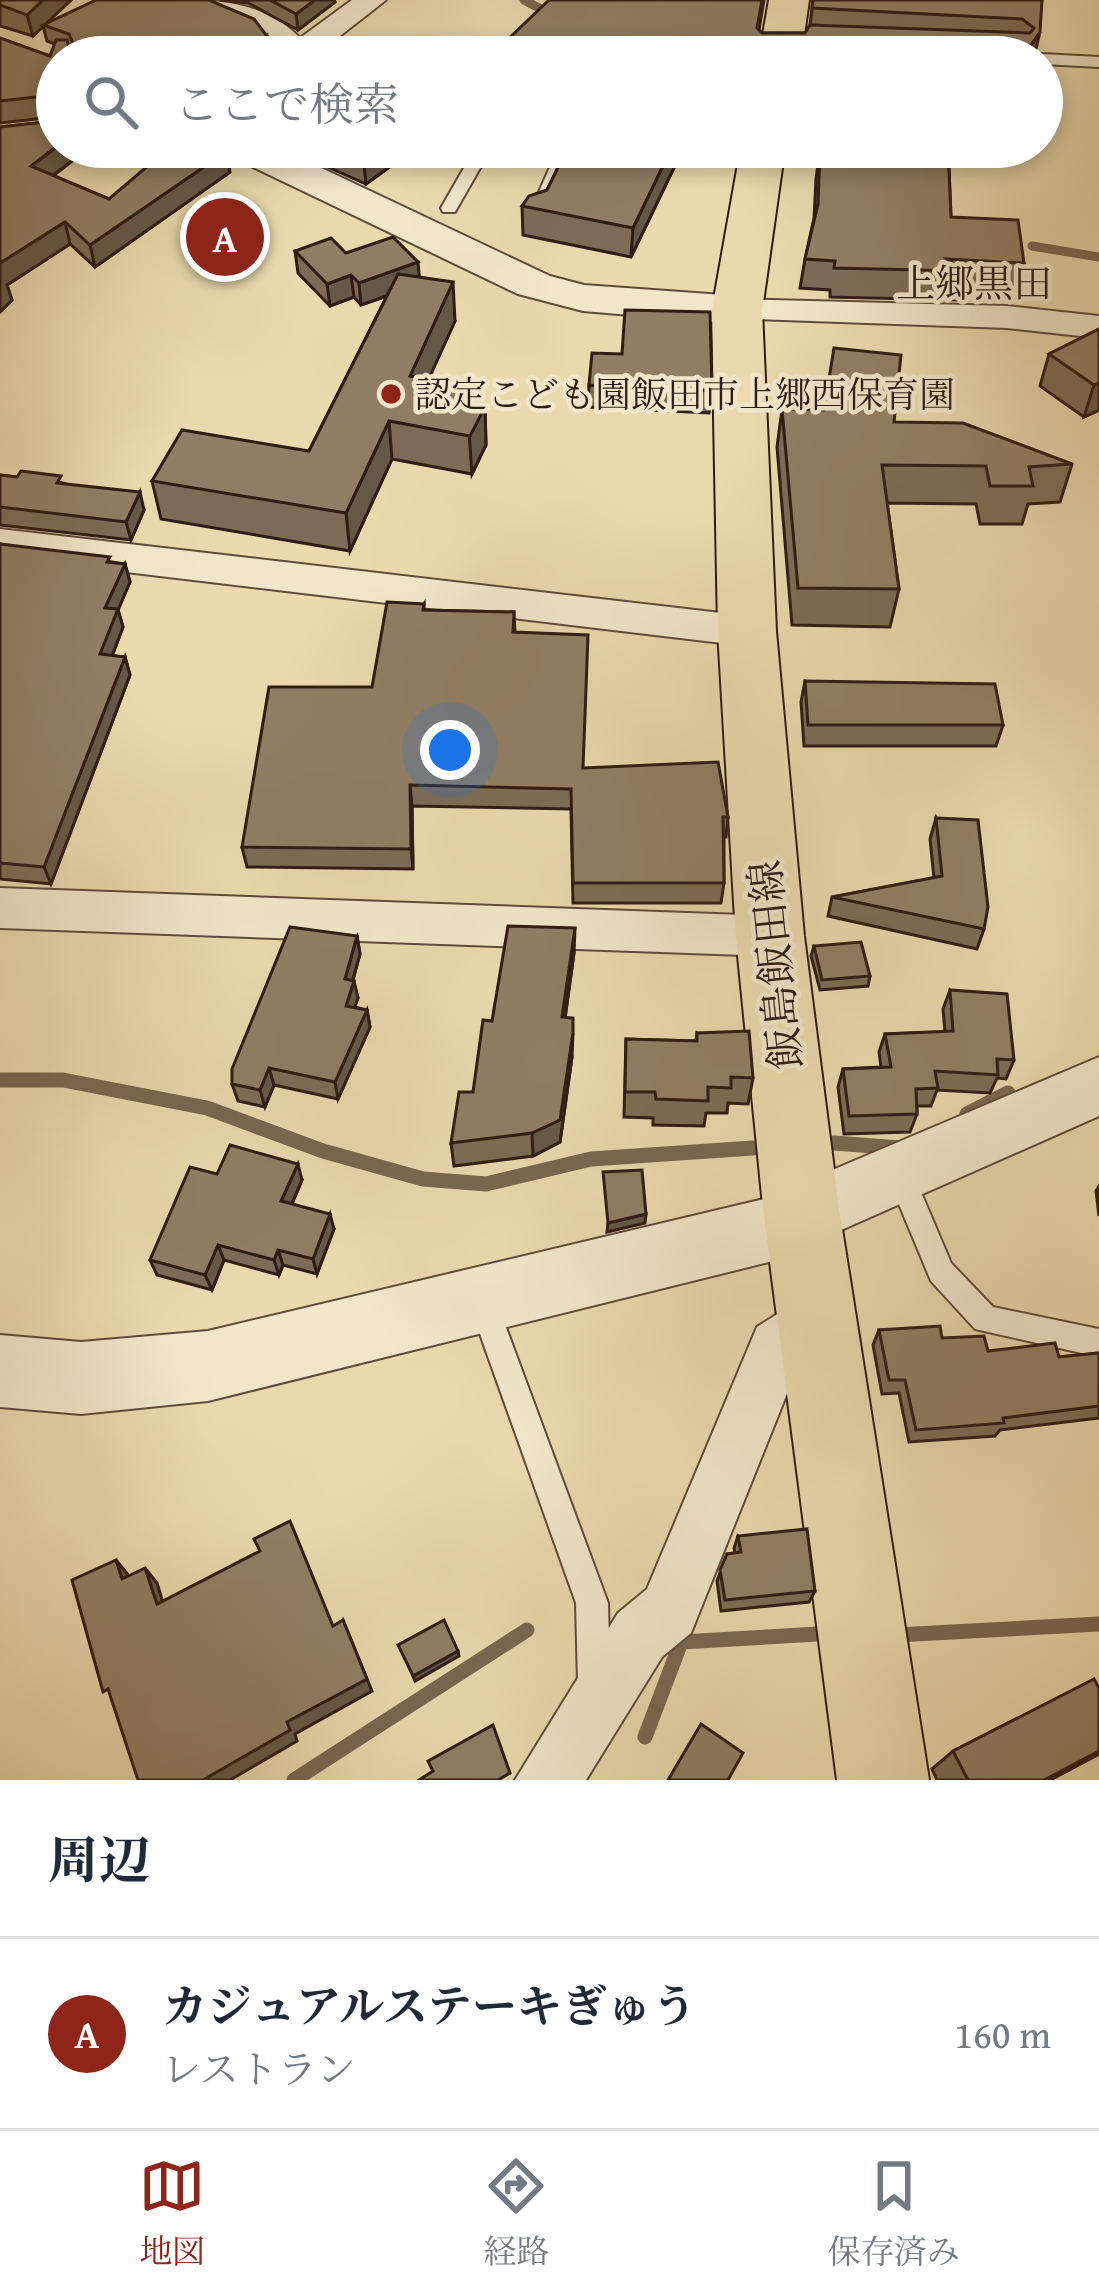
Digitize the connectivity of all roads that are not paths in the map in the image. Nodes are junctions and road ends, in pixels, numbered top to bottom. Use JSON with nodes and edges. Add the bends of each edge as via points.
{"nodes":[{"id":1,"x":200,"y":0,"type":"edge"},
{"id":2,"x":371,"y":0,"type":"edge"},
{"id":3,"x":789,"y":0,"type":"edge"},
{"id":4,"x":280,"y":36,"type":"edge"},
{"id":5,"x":322,"y":36,"type":"edge"},
{"id":6,"x":790,"y":36,"type":"edge"},
{"id":7,"x":1063,"y":59,"type":"edge"},
{"id":8,"x":1099,"y":62,"type":"edge"},
{"id":9,"x":288,"y":168,"type":"edge"},
{"id":10,"x":472,"y":168,"type":"edge"},
{"id":11,"x":557,"y":168,"type":"edge"},
{"id":12,"x":761,"y":168,"type":"edge"},
{"id":13,"x":449,"y":208,"type":"dead end"},
{"id":14,"x":535,"y":217,"type":"edge"},
{"id":15,"x":737,"y":310,"type":"junction"},
{"id":16,"x":1099,"y":327,"type":"edge"},
{"id":17,"x":2,"y":547,"type":"edge"},
{"id":18,"x":747,"y":632,"type":"junction"},
{"id":19,"x":0,"y":908,"type":"edge"},
{"id":20,"x":770,"y":936,"type":"junction"},
{"id":21,"x":1099,"y":1086,"type":"edge"},
{"id":22,"x":899,"y":1173,"type":"junction"},
{"id":23,"x":802,"y":1216,"type":"junction"},
{"id":24,"x":483,"y":1304,"type":"junction"},
{"id":25,"x":815,"y":1317,"type":"junction"},
{"id":26,"x":1099,"y":1343,"type":"edge"},
{"id":27,"x":0,"y":1371,"type":"edge"},
{"id":28,"x":595,"y":1704,"type":"junction"},
{"id":29,"x":548,"y":1780,"type":"edge"},
{"id":30,"x":883,"y":1780,"type":"edge"}],
"edges":[{"from":1,"to":4,"type":"street","via":[[270,25]]},
{"from":2,"to":5,"type":"street"},
{"from":3,"to":6,"type":"main road"},
{"from":7,"to":8,"type":"lane"},
{"from":9,"to":15,"type":"street","via":[[533,285],[583,298]]},
{"from":10,"to":13,"type":"lane"},
{"from":11,"to":14,"type":"lane"},
{"from":12,"to":15,"type":"main road","name":"飯島飯田線"},
{"from":15,"to":16,"type":"street","via":[[1027,317]]},
{"from":15,"to":18,"type":"main road","name":"飯島飯田線"},
{"from":17,"to":18,"type":"street"},
{"from":18,"to":20,"type":"main road","name":"飯島飯田線"},
{"from":19,"to":20,"type":"street"},
{"from":20,"to":23,"type":"main road","name":"飯島飯田線"},
{"from":21,"to":22,"type":"street"},
{"from":22,"to":23,"type":"street"},
{"from":22,"to":26,"type":"lane","via":[[941,1272],[985,1319]]},
{"from":23,"to":24,"type":"street"},
{"from":23,"to":25,"type":"main road","name":"飯島飯田線"},
{"from":24,"to":27,"type":"street","via":[[208,1366],[81,1378]]},
{"from":24,"to":28,"type":"lane","via":[[592,1603]]},
{"from":25,"to":28,"type":"street","via":[[777,1347],[669,1611],[640,1635]]},
{"from":25,"to":30,"type":"main road","name":"飯島飯田線"},
{"from":28,"to":29,"type":"street"}]}
